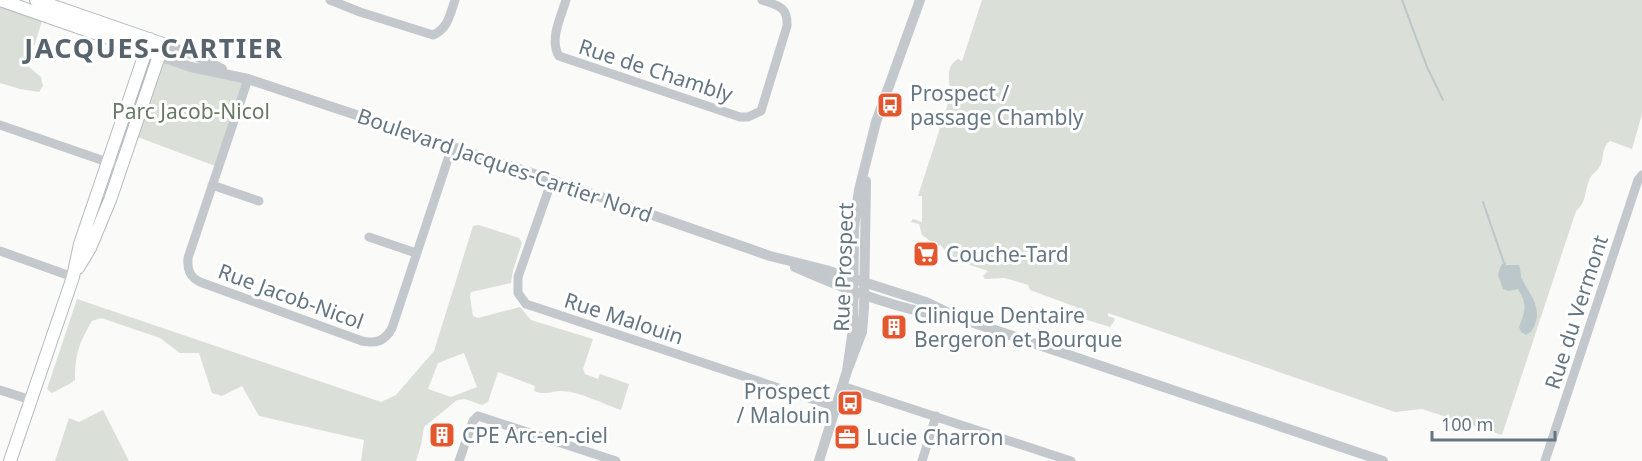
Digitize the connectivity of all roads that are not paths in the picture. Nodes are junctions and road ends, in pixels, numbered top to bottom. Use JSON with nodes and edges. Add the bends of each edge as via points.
{"nodes":[{"id":1,"x":0,"y":0,"type":"edge"},
{"id":2,"x":36,"y":0,"type":"edge"},
{"id":3,"x":330,"y":0,"type":"edge"},
{"id":4,"x":455,"y":0,"type":"edge"},
{"id":5,"x":567,"y":0,"type":"edge"},
{"id":6,"x":762,"y":0,"type":"edge"},
{"id":7,"x":920,"y":0,"type":"edge"},
{"id":8,"x":148,"y":45,"type":"junction"},
{"id":9,"x":161,"y":50,"type":"junction"},
{"id":10,"x":243,"y":78,"type":"junction"},
{"id":11,"x":0,"y":125,"type":"edge"},
{"id":12,"x":452,"y":147,"type":"junction"},
{"id":13,"x":108,"y":162,"type":"junction"},
{"id":14,"x":866,"y":163,"type":"junction"},
{"id":15,"x":121,"y":167,"type":"junction"},
{"id":16,"x":1642,"y":174,"type":"edge"},
{"id":17,"x":552,"y":180,"type":"junction"},
{"id":18,"x":212,"y":185,"type":"junction"},
{"id":19,"x":259,"y":201,"type":"dead end"},
{"id":20,"x":369,"y":237,"type":"dead end"},
{"id":21,"x":0,"y":251,"type":"edge"},
{"id":22,"x":416,"y":253,"type":"junction"},
{"id":23,"x":770,"y":256,"type":"junction"},
{"id":24,"x":73,"y":276,"type":"junction"},
{"id":25,"x":853,"y":278,"type":"junction"},
{"id":26,"x":865,"y":282,"type":"junction"},
{"id":27,"x":853,"y":290,"type":"junction"},
{"id":28,"x":864,"y":294,"type":"junction"},
{"id":29,"x":959,"y":318,"type":"junction"},
{"id":30,"x":847,"y":371,"type":"junction"},
{"id":31,"x":842,"y":386,"type":"junction"},
{"id":32,"x":0,"y":390,"type":"edge"},
{"id":33,"x":31,"y":400,"type":"junction"},
{"id":34,"x":836,"y":407,"type":"junction"},
{"id":35,"x":936,"y":416,"type":"junction"},
{"id":36,"x":10,"y":461,"type":"edge"},
{"id":37,"x":459,"y":461,"type":"edge"},
{"id":38,"x":615,"y":461,"type":"edge"},
{"id":39,"x":819,"y":461,"type":"edge"},
{"id":40,"x":922,"y":461,"type":"edge"},
{"id":41,"x":1071,"y":461,"type":"edge"},
{"id":42,"x":1383,"y":461,"type":"edge"},
{"id":43,"x":1545,"y":461,"type":"edge"}],
"edges":[{"from":1,"to":8,"type":"main road","name":"Boulevard Jacques-Cartier Nord"},
{"from":2,"to":8,"type":"main road","name":"Boulevard Jacques-Cartier Nord"},
{"from":3,"to":4,"type":"street","via":[[427,34],[438,33],[446,25]]},
{"from":5,"to":6,"type":"street","name":"Rue de Chambly","via":[[555,37],[559,56],[740,117],[760,111],[787,26],[784,10]]},
{"from":7,"to":14,"type":"street","name":"Rue Prospect","via":[[876,122]]},
{"from":8,"to":9,"type":"main road","name":"Boulevard Jacques-Cartier Nord"},
{"from":8,"to":13,"type":"main road"},
{"from":9,"to":10,"type":"street","name":"Boulevard Jacques-Cartier Nord","via":[[191,66]]},
{"from":9,"to":15,"type":"main road"},
{"from":10,"to":12,"type":"street","name":"Boulevard Jacques-Cartier Nord"},
{"from":10,"to":18,"type":"street","name":"Rue Jacob-Nicol"},
{"from":11,"to":13,"type":"street"},
{"from":12,"to":17,"type":"street","name":"Boulevard Jacques-Cartier Nord"},
{"from":12,"to":22,"type":"street","name":"Rue Jacob-Nicol"},
{"from":13,"to":15,"type":"street"},
{"from":13,"to":24,"type":"main road"},
{"from":14,"to":25,"type":"street","name":"Rue Prospect","via":[[856,208]]},
{"from":14,"to":26,"type":"street","name":"Rue Prospect"},
{"from":15,"to":24,"type":"main road","via":[[90,248]]},
{"from":16,"to":43,"type":"street","name":"Rue du Vermont"},
{"from":17,"to":23,"type":"street","name":"Boulevard Jacques-Cartier Nord"},
{"from":17,"to":34,"type":"street","name":"Rue Malouin","via":[[519,278],[518,293],[526,304]]},
{"from":18,"to":19,"type":"street"},
{"from":18,"to":22,"type":"street","name":"Rue Jacob-Nicol","via":[[188,258],[188,270],[193,277],[362,341],[379,342],[388,335]]},
{"from":20,"to":22,"type":"street"},
{"from":21,"to":24,"type":"street"},
{"from":23,"to":25,"type":"street","name":"Boulevard Jacques-Cartier Nord"},
{"from":23,"to":27,"type":"street","name":"Boulevard Jacques-Cartier Nord"},
{"from":24,"to":33,"type":"main road"},
{"from":25,"to":26,"type":"street","name":"Boulevard Jacques-Cartier Nord"},
{"from":25,"to":27,"type":"street","name":"Rue Prospect"},
{"from":26,"to":28,"type":"street","name":"Rue Prospect"},
{"from":26,"to":29,"type":"street","name":"Boulevard Jacques-Cartier Nord","via":[[926,302]]},
{"from":27,"to":28,"type":"street","name":"Boulevard Jacques-Cartier Nord"},
{"from":27,"to":30,"type":"street","name":"Rue Prospect"},
{"from":28,"to":29,"type":"street","name":"Boulevard Jacques-Cartier Nord","via":[[924,313]]},
{"from":28,"to":30,"type":"street","name":"Rue Prospect","via":[[862,332]]},
{"from":29,"to":42,"type":"street","name":"Boulevard Jacques-Cartier Nord"},
{"from":30,"to":31,"type":"street","name":"Rue Prospect"},
{"from":31,"to":34,"type":"street","name":"Rue Prospect"},
{"from":31,"to":35,"type":"street"},
{"from":32,"to":33,"type":"street"},
{"from":33,"to":36,"type":"main road"},
{"from":34,"to":39,"type":"street","name":"Rue Prospect"},
{"from":35,"to":40,"type":"street"},
{"from":35,"to":41,"type":"street"},
{"from":37,"to":38,"type":"street","via":[[475,418],[483,417]]}]}
